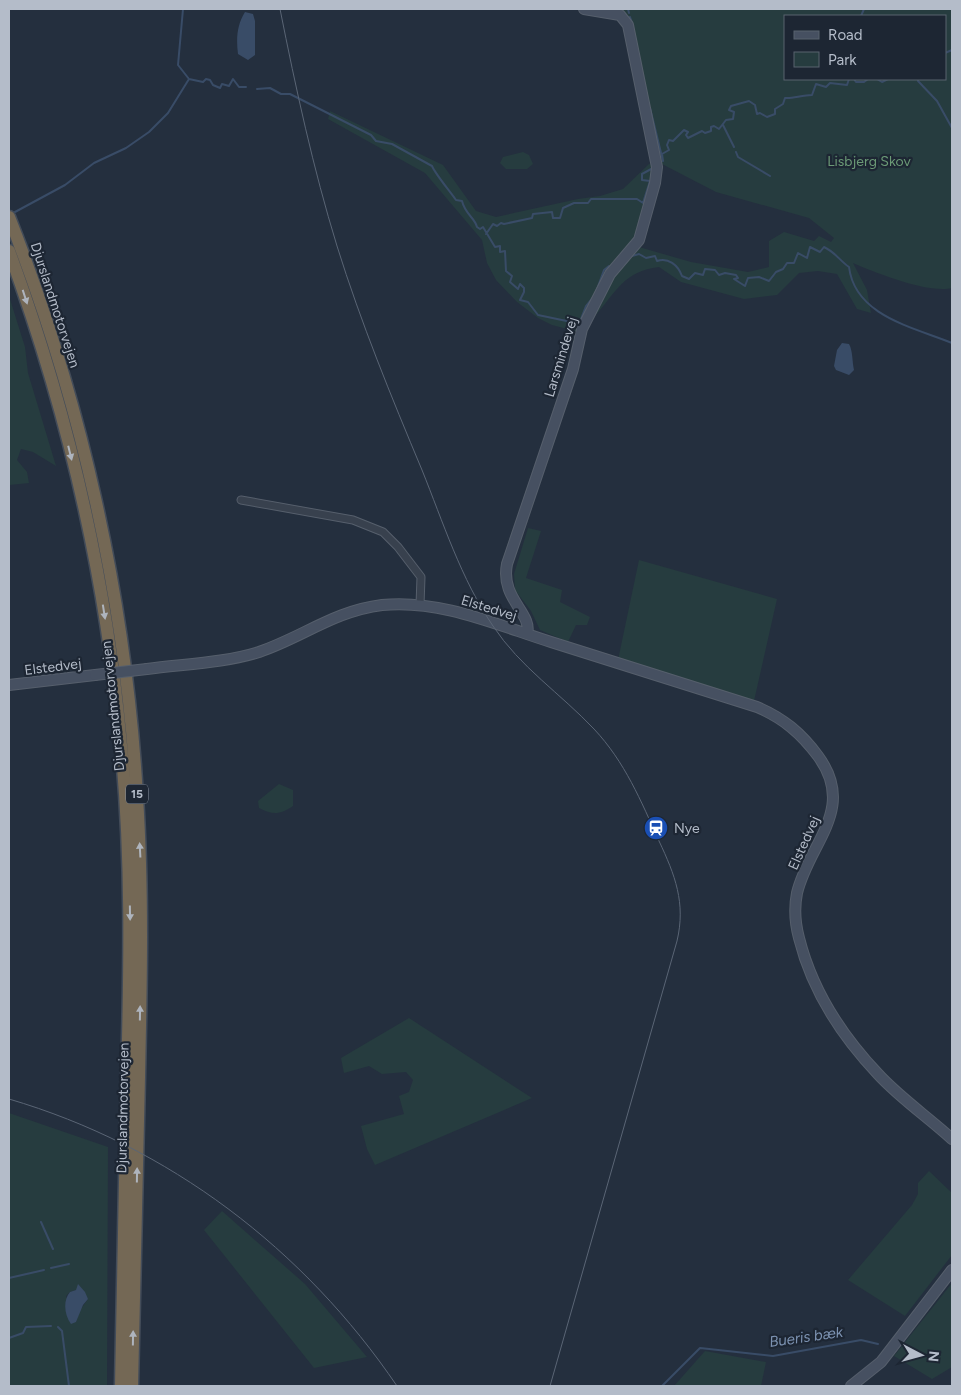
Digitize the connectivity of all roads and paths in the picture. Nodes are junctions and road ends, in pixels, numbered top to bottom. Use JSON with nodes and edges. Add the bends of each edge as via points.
{"nodes":[{"id":1,"x":584,"y":9,"type":"edge"},
{"id":2,"x":9,"y":217,"type":"edge"},
{"id":3,"x":9,"y":251,"type":"edge"},
{"id":4,"x":241,"y":500,"type":"dead end"},
{"id":5,"x":420,"y":605,"type":"junction"},
{"id":6,"x":527,"y":634,"type":"junction"},
{"id":7,"x":9,"y":685,"type":"edge"},
{"id":8,"x":952,"y":1139,"type":"edge"},
{"id":9,"x":952,"y":1270,"type":"edge"},
{"id":10,"x":121,"y":1386,"type":"edge"},
{"id":11,"x":132,"y":1386,"type":"edge"},
{"id":12,"x":851,"y":1386,"type":"edge"}],
"edges":[{"from":1,"to":6,"type":"street","name":"Larsmindevej","via":[[620,15],[628,25],[657,167],[639,240],[610,274],[582,329],[573,369],[506,564],[505,584],[524,616]]},
{"from":11,"to":2,"type":"highway","name":"Djurslandmotorvejen","number":"15","one_way":true,"via":[[142,946],[141,858],[132,734],[112,582],[89,478],[53,342]]},
{"from":3,"to":10,"type":"highway","name":"Djurslandmotorvejen","number":"15","one_way":true,"via":[[44,356],[88,525],[108,639],[121,745],[129,858],[130,964]]},
{"from":4,"to":5,"type":"street","via":[[353,520],[383,532],[421,577]]},
{"from":5,"to":6,"type":"street","name":"Elstedvej"},
{"from":5,"to":7,"type":"street","name":"Elstedvej","bridge":true,"via":[[357,609],[286,641],[234,658]]},
{"from":6,"to":8,"type":"street","name":"Elstedvej","via":[[757,707],[794,728],[807,740],[826,769],[834,803],[829,822],[797,892],[795,920],[803,952],[839,1028],[878,1074]]},
{"from":9,"to":12,"type":"street","via":[[881,1362]]}]}
